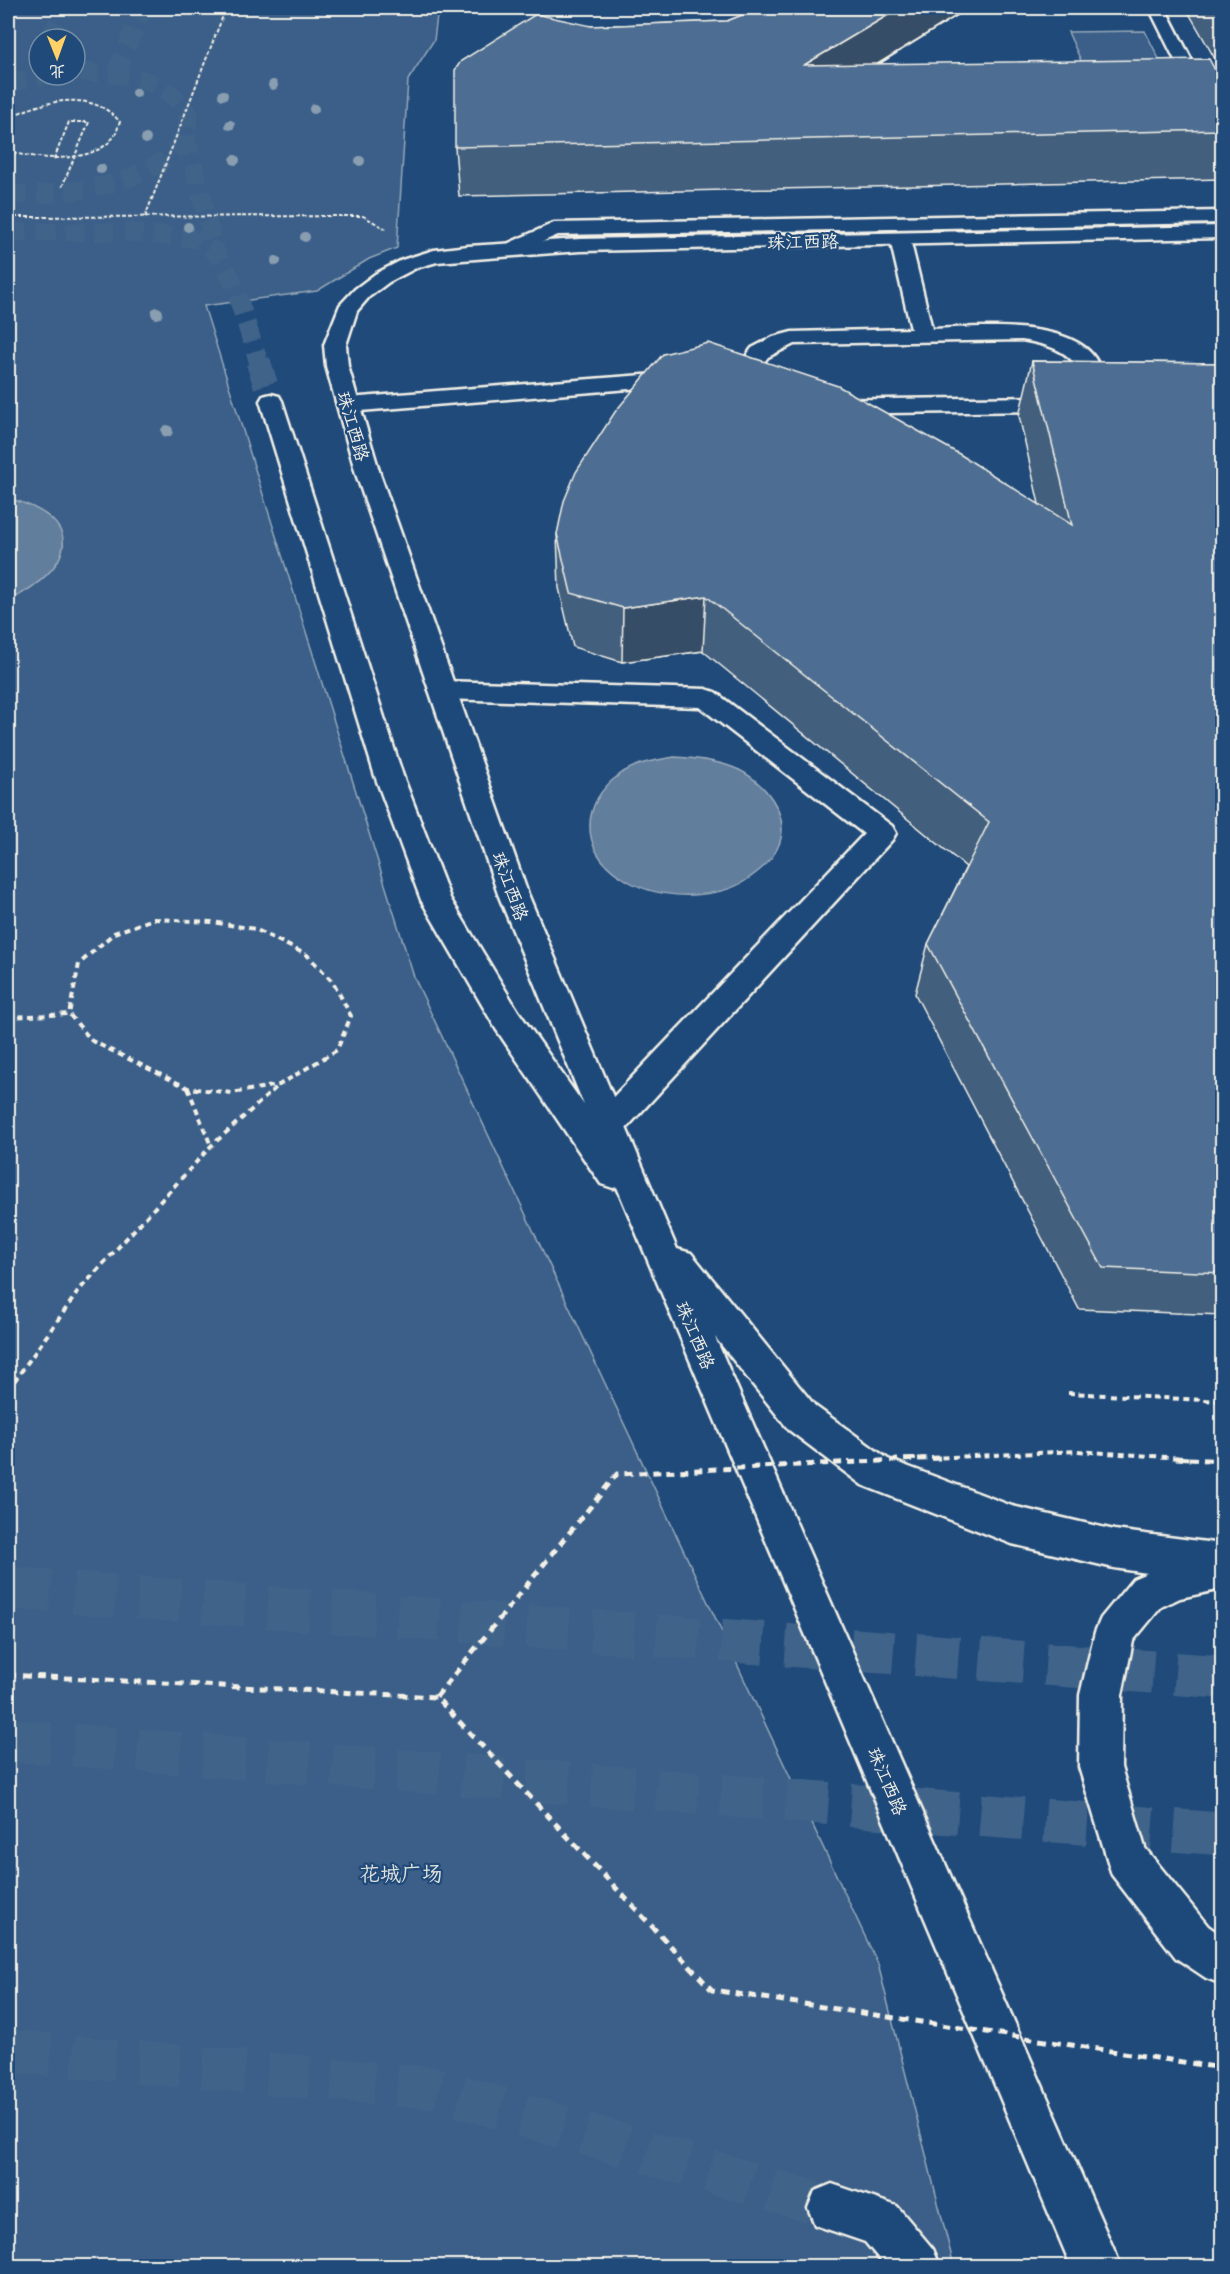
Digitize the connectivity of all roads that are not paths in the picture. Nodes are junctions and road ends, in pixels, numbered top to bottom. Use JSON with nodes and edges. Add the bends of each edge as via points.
{"nodes":[{"id":1,"x":1157,"y":8,"type":"edge"},
{"id":2,"x":1222,"y":136,"type":"edge"},
{"id":3,"x":1222,"y":217,"type":"edge"},
{"id":4,"x":1222,"y":232,"type":"edge"},
{"id":5,"x":900,"y":239,"type":"junction"},
{"id":6,"x":516,"y":247,"type":"junction"},
{"id":7,"x":923,"y":336,"type":"junction"},
{"id":8,"x":750,"y":374,"type":"junction"},
{"id":9,"x":726,"y":375,"type":"edge"},
{"id":10,"x":702,"y":377,"type":"edge"},
{"id":11,"x":271,"y":401,"type":"tunnel mouth"},
{"id":12,"x":348,"y":405,"type":"junction"},
{"id":13,"x":442,"y":690,"type":"junction"},
{"id":14,"x":608,"y":1125,"type":"junction"},
{"id":15,"x":652,"y":1231,"type":"junction"},
{"id":16,"x":1222,"y":1563,"type":"edge"},
{"id":17,"x":1222,"y":1569,"type":"edge"},
{"id":18,"x":1222,"y":1962,"type":"edge"},
{"id":19,"x":832,"y":2208,"type":"tunnel mouth"},
{"id":20,"x":916,"y":2266,"type":"edge"},
{"id":21,"x":1096,"y":2266,"type":"edge"}],
"edges":[{"from":1,"to":2,"type":"main road"},
{"from":3,"to":6,"type":"main road","via":[[554,229]]},
{"from":4,"to":5,"type":"main road","name":"珠江西路"},
{"from":5,"to":6,"type":"main road","name":"珠江西路"},
{"from":5,"to":7,"type":"main road"},
{"from":6,"to":12,"type":"main road","name":"珠江西路","via":[[434,256],[409,264],[362,293],[347,309],[335,345]]},
{"from":7,"to":8,"type":"main road","via":[[792,338],[759,351],[751,362]]},
{"from":7,"to":8,"type":"main road","via":[[1022,334],[1060,342],[1086,361],[1091,372],[1089,383],[1074,396],[1049,404],[809,407],[769,396],[756,386]]},
{"from":8,"to":9,"type":"main road"},
{"from":10,"to":12,"type":"main road"},
{"from":11,"to":15,"type":"main road","via":[[389,776],[436,900],[507,1020]]},
{"from":12,"to":13,"type":"main road","name":"珠江西路"},
{"from":13,"to":14,"type":"main road","name":"珠江西路","via":[[513,894]]},
{"from":13,"to":14,"type":"main road","via":[[706,698],[882,833]]},
{"from":14,"to":15,"type":"main road","name":"珠江西路"},
{"from":15,"to":16,"type":"main road","via":[[802,1418],[875,1472],[1012,1525],[1114,1549]]},
{"from":15,"to":21,"type":"main road","name":"珠江西路"},
{"from":17,"to":18,"type":"main road","via":[[1147,1593],[1115,1632],[1101,1695],[1100,1767],[1127,1860],[1192,1942]]},
{"from":19,"to":20,"type":"main road","via":[[880,2223]]}]}
